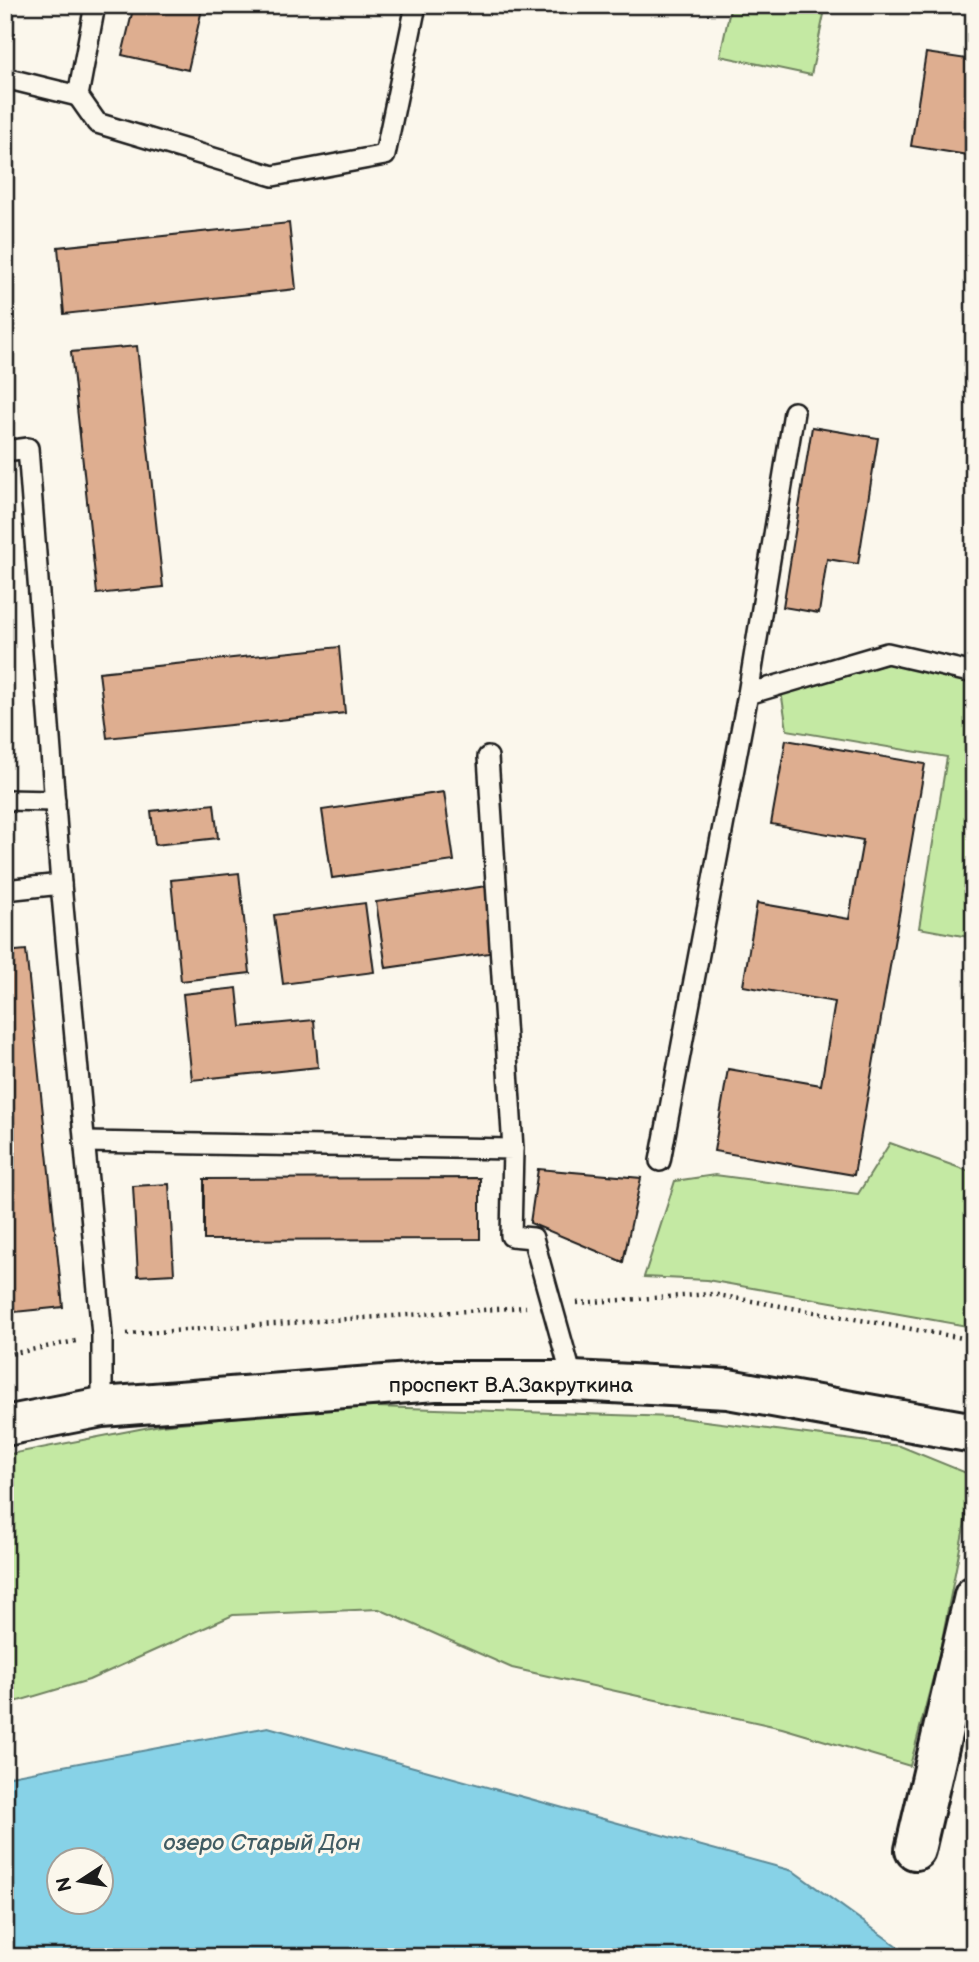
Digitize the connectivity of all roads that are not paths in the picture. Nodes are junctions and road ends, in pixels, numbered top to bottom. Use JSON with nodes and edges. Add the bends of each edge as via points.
{"nodes":[{"id":1,"x":95,"y":5,"type":"edge"},
{"id":2,"x":416,"y":5,"type":"edge"},
{"id":3,"x":5,"y":78,"type":"edge"},
{"id":4,"x":78,"y":96,"type":"junction"},
{"id":5,"x":794,"y":412,"type":"dead end"},
{"id":6,"x":5,"y":451,"type":"edge"},
{"id":7,"x":974,"y":673,"type":"edge"},
{"id":8,"x":748,"y":694,"type":"junction"},
{"id":9,"x":488,"y":757,"type":"dead end"},
{"id":10,"x":5,"y":800,"type":"edge"},
{"id":11,"x":55,"y":800,"type":"junction"},
{"id":12,"x":61,"y":884,"type":"junction"},
{"id":13,"x":5,"y":890,"type":"edge"},
{"id":14,"x":84,"y":1142,"type":"junction"},
{"id":15,"x":513,"y":1149,"type":"junction"},
{"id":16,"x":660,"y":1161,"type":"dead end"},
{"id":17,"x":573,"y":1381,"type":"junction"},
{"id":18,"x":102,"y":1407,"type":"junction"},
{"id":19,"x":5,"y":1426,"type":"edge"},
{"id":20,"x":974,"y":1433,"type":"edge"},
{"id":21,"x":974,"y":1596,"type":"edge"},
{"id":22,"x":915,"y":1850,"type":"dead end"}],
"edges":[{"from":1,"to":4,"type":"lane"},
{"from":2,"to":4,"type":"lane","via":[[385,155],[273,176],[97,122]]},
{"from":3,"to":4,"type":"lane"},
{"from":5,"to":8,"type":"lane"},
{"from":6,"to":11,"type":"lane","via":[[29,448]]},
{"from":7,"to":8,"type":"lane","via":[[887,653]]},
{"from":8,"to":16,"type":"lane"},
{"from":9,"to":15,"type":"lane"},
{"from":10,"to":11,"type":"lane"},
{"from":11,"to":12,"type":"lane"},
{"from":12,"to":13,"type":"lane"},
{"from":12,"to":14,"type":"lane"},
{"from":14,"to":15,"type":"lane"},
{"from":14,"to":18,"type":"lane","via":[[102,1335]]},
{"from":15,"to":17,"type":"lane","via":[[511,1236],[533,1238]]},
{"from":17,"to":18,"type":"street","name":"проспект В.А.Закруткина","via":[[435,1381]]},
{"from":17,"to":20,"type":"street","name":"проспект В.А.Закруткина","via":[[728,1389]]},
{"from":18,"to":19,"type":"street","name":"проспект В.А.Закруткина"},
{"from":21,"to":22,"type":"street"}]}
